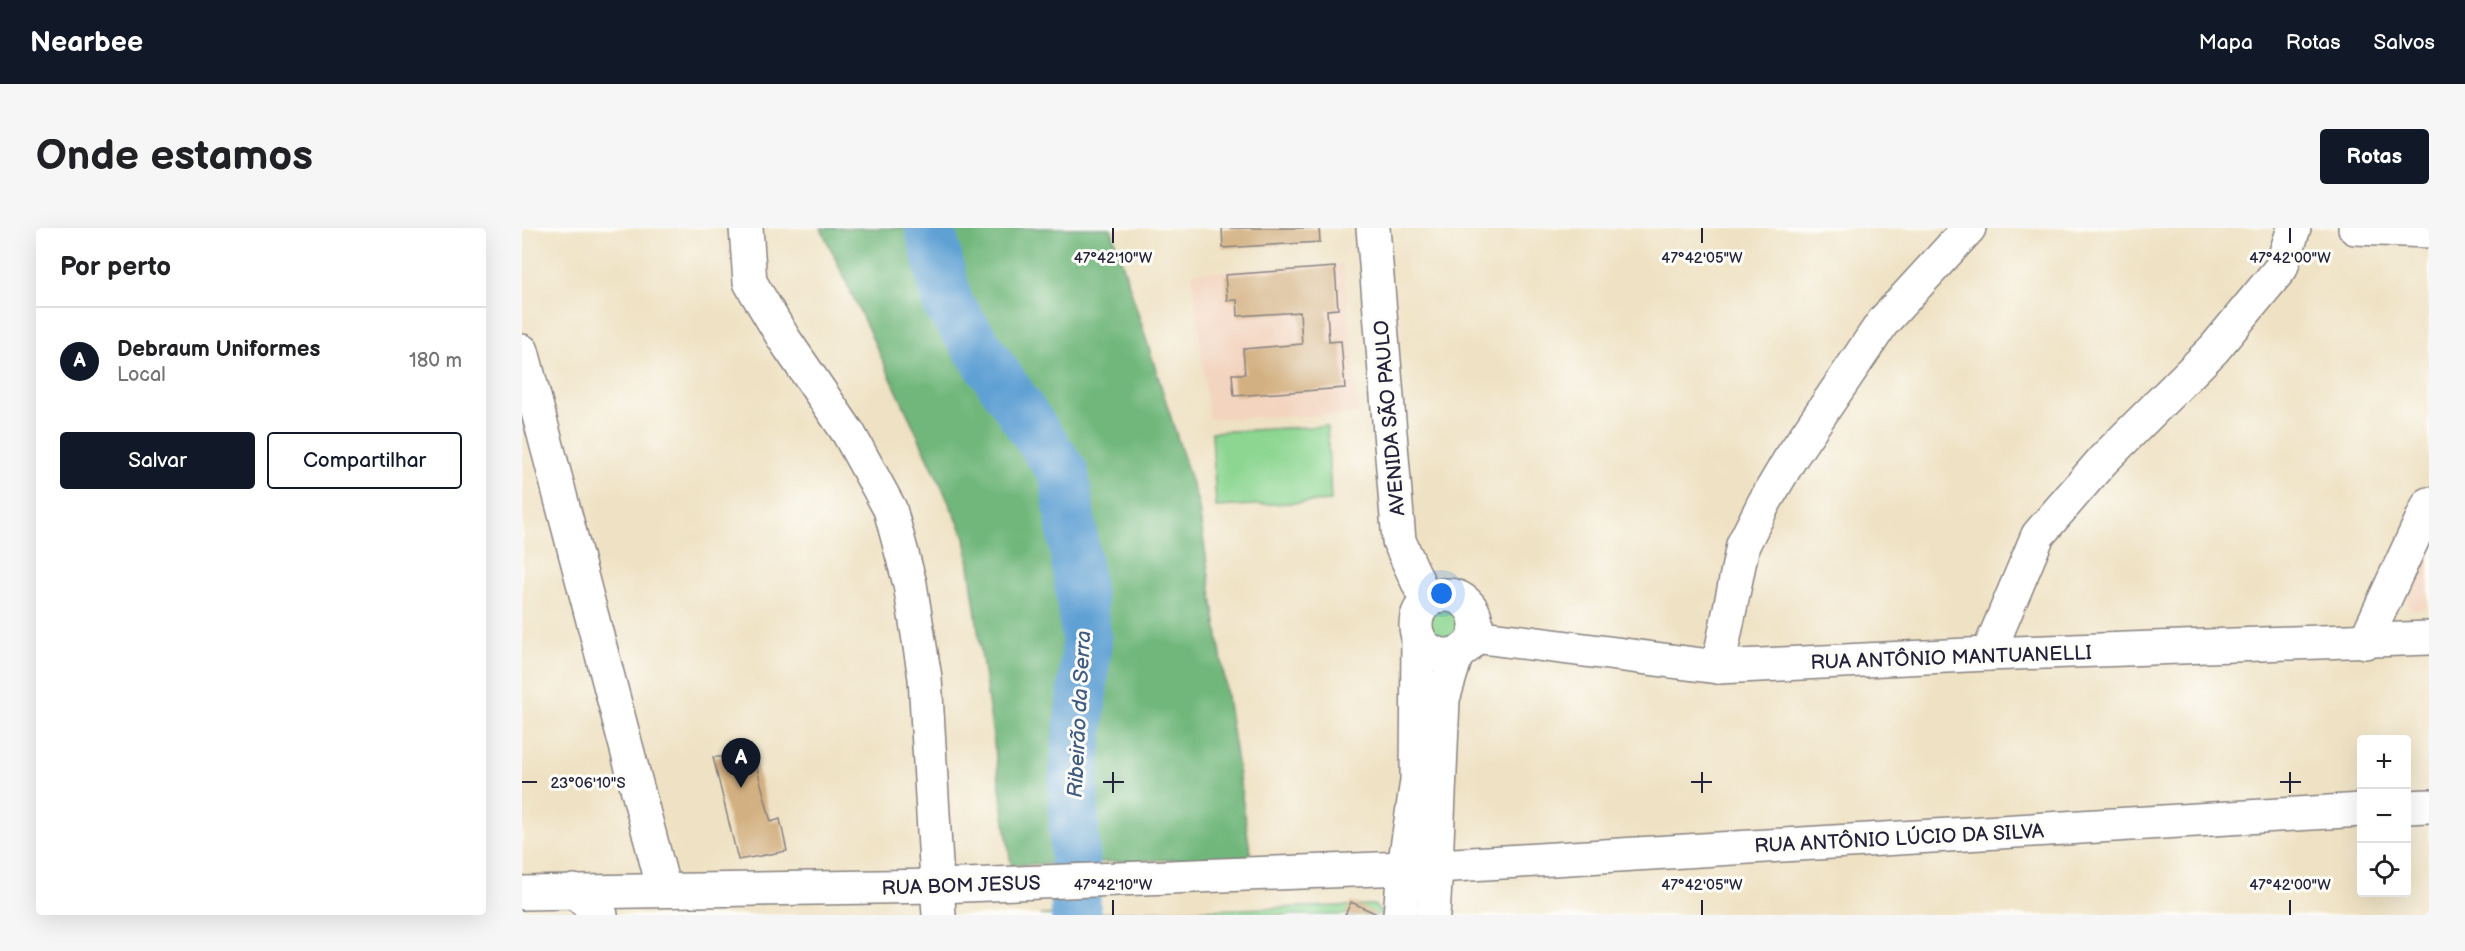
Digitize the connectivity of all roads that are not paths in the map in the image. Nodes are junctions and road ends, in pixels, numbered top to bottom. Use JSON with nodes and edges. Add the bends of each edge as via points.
{"nodes":[{"id":1,"x":746,"y":228,"type":"edge"},
{"id":2,"x":1372,"y":228,"type":"edge"},
{"id":3,"x":1969,"y":228,"type":"edge"},
{"id":4,"x":2294,"y":228,"type":"edge"},
{"id":5,"x":2355,"y":228,"type":"edge"},
{"id":6,"x":2429,"y":231,"type":"edge"},
{"id":7,"x":522,"y":351,"type":"edge"},
{"id":8,"x":2429,"y":504,"type":"edge"},
{"id":9,"x":1427,"y":602,"type":"junction"},
{"id":10,"x":1418,"y":636,"type":"junction"},
{"id":11,"x":2429,"y":638,"type":"edge"},
{"id":12,"x":2365,"y":642,"type":"junction"},
{"id":13,"x":1466,"y":645,"type":"junction"},
{"id":14,"x":1988,"y":654,"type":"junction"},
{"id":15,"x":1718,"y":667,"type":"junction"},
{"id":16,"x":2429,"y":806,"type":"edge"},
{"id":17,"x":2411,"y":807,"type":"edge"},
{"id":18,"x":2357,"y":810,"type":"edge"},
{"id":19,"x":1420,"y":867,"type":"junction"},
{"id":20,"x":664,"y":890,"type":"junction"},
{"id":21,"x":574,"y":891,"type":"junction"},
{"id":22,"x":522,"y":892,"type":"edge"},
{"id":23,"x":938,"y":901,"type":"edge"},
{"id":24,"x":602,"y":915,"type":"edge"},
{"id":25,"x":1400,"y":915,"type":"edge"},
{"id":26,"x":1433,"y":915,"type":"edge"}],
"edges":[{"from":1,"to":23,"type":"street","via":[[750,282],[849,434],[890,509],[910,584],[925,678]]},
{"from":2,"to":9,"type":"street","name":"AVENIDA SÃO PAULO","via":[[1399,540]]},
{"from":3,"to":15,"type":"street","via":[[1883,322],[1764,503],[1743,545]]},
{"from":4,"to":14,"type":"street","via":[[2281,268],[2214,349],[2103,460],[2038,536]]},
{"from":5,"to":6,"type":"street"},
{"from":7,"to":20,"type":"street"},
{"from":8,"to":12,"type":"street"},
{"from":9,"to":10,"type":"street","via":[[1417,618]]},
{"from":9,"to":13,"type":"street","via":[[1446,595],[1466,602],[1476,620]]},
{"from":10,"to":13,"type":"street","via":[[1423,645],[1439,654]]},
{"from":10,"to":19,"type":"street"},
{"from":11,"to":12,"type":"street","name":"RUA ANTÔNIO MANTUANELLI"},
{"from":12,"to":14,"type":"street","name":"RUA ANTÔNIO MANTUANELLI"},
{"from":13,"to":15,"type":"street","name":"RUA ANTÔNIO MANTUANELLI"},
{"from":13,"to":19,"type":"street","via":[[1443,699]]},
{"from":14,"to":15,"type":"street","name":"RUA ANTÔNIO MANTUANELLI"},
{"from":16,"to":17,"type":"street"},
{"from":18,"to":19,"type":"street","name":"RUA ANTÔNIO LÚCIO DA SILVA"},
{"from":19,"to":23,"type":"street","name":"RUA BOM JESUS","via":[[972,885]]},
{"from":19,"to":25,"type":"street"},
{"from":19,"to":26,"type":"street"},
{"from":20,"to":21,"type":"street","name":"RUA BOM JESUS"},
{"from":20,"to":23,"type":"street","name":"RUA BOM JESUS"},
{"from":21,"to":22,"type":"street","name":"RUA BOM JESUS"},
{"from":21,"to":24,"type":"street"}]}
